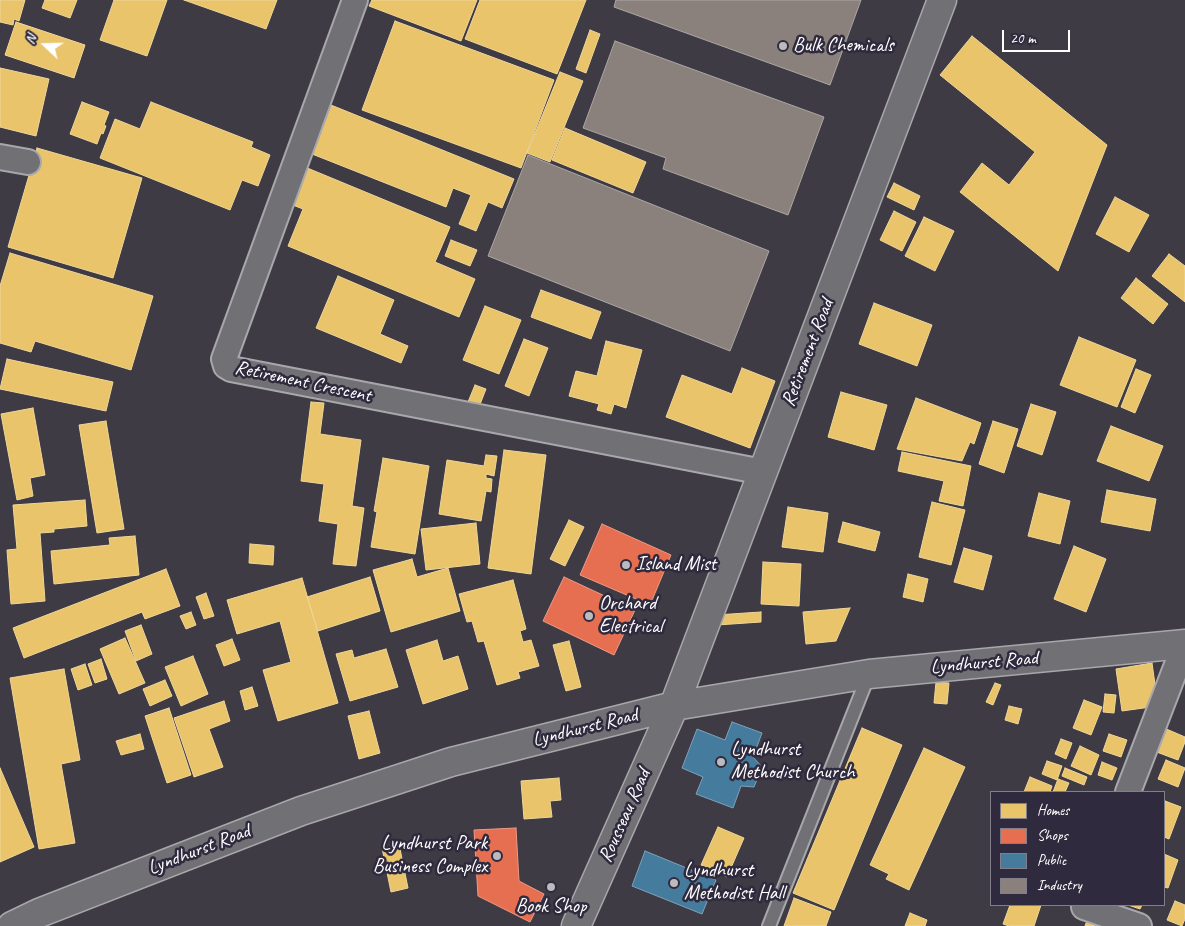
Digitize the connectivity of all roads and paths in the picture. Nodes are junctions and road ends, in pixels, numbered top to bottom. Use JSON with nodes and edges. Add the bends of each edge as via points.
{"nodes":[{"id":1,"x":355,"y":0,"type":"edge"},
{"id":2,"x":942,"y":0,"type":"edge"},
{"id":3,"x":0,"y":157,"type":"edge"},
{"id":4,"x":28,"y":162,"type":"dead end"},
{"id":5,"x":763,"y":472,"type":"junction"},
{"id":6,"x":1185,"y":644,"type":"edge"},
{"id":7,"x":869,"y":674,"type":"junction"},
{"id":8,"x":674,"y":706,"type":"junction"},
{"id":9,"x":1128,"y":791,"type":"edge"},
{"id":10,"x":1082,"y":912,"type":"edge"},
{"id":11,"x":12,"y":926,"type":"edge"},
{"id":12,"x":576,"y":926,"type":"edge"},
{"id":13,"x":769,"y":926,"type":"edge"},
{"id":14,"x":1139,"y":926,"type":"edge"}],
"edges":[{"from":1,"to":5,"type":"street","name":"Retirement Crescent","via":[[224,360],[226,366]]},
{"from":2,"to":5,"type":"main road","name":"Retirement Road"},
{"from":3,"to":4,"type":"street"},
{"from":5,"to":8,"type":"main road","name":"Retirement Road"},
{"from":6,"to":7,"type":"main road","name":"Lyndhurst Road"},
{"from":6,"to":9,"type":"street"},
{"from":7,"to":8,"type":"main road","name":"Lyndhurst Road"},
{"from":7,"to":13,"type":"lane"},
{"from":8,"to":11,"type":"main road","name":"Lyndhurst Road","via":[[451,762],[301,811]]},
{"from":8,"to":12,"type":"main road","name":"Rousseau Road"},
{"from":10,"to":14,"type":"street"}]}
